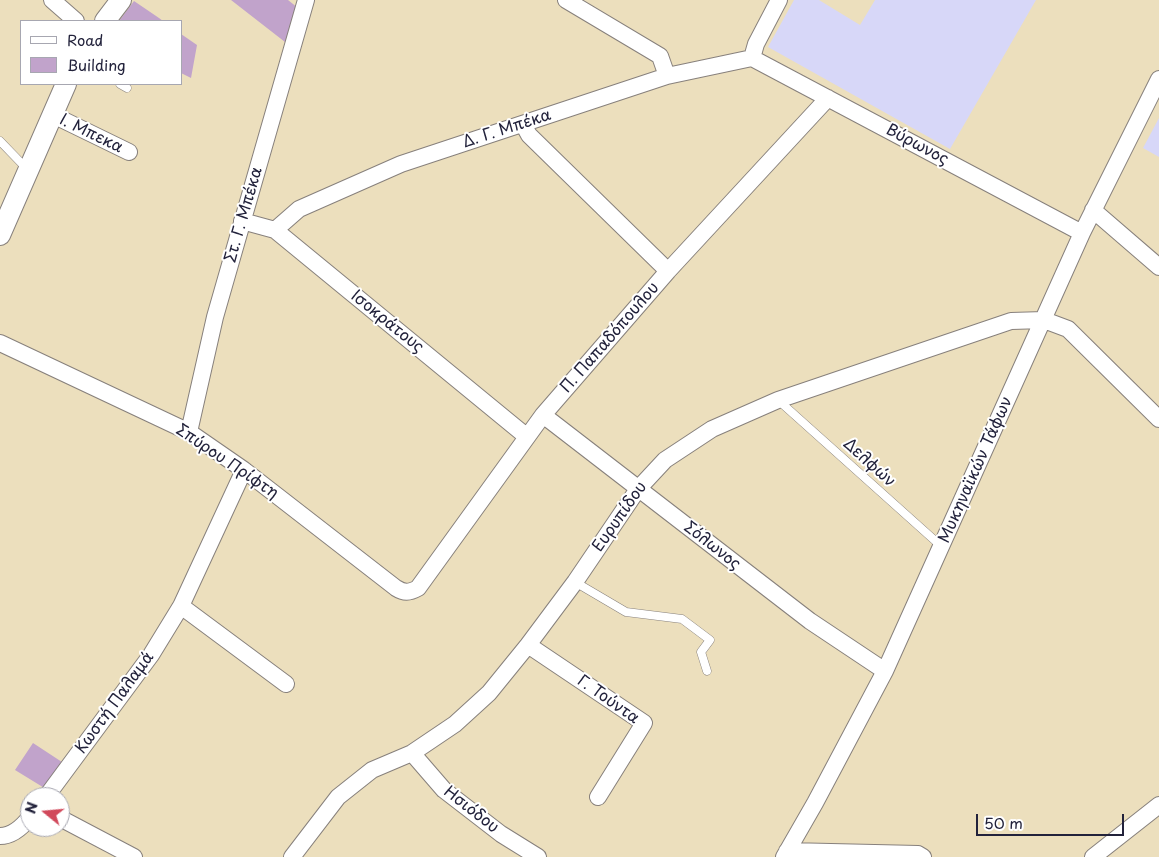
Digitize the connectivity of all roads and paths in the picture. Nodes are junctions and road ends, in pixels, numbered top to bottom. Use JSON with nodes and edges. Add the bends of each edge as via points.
{"nodes":[{"id":1,"x":52,"y":0,"type":"edge"},
{"id":2,"x":121,"y":0,"type":"edge"},
{"id":3,"x":566,"y":0,"type":"edge"},
{"id":4,"x":779,"y":0,"type":"edge"},
{"id":5,"x":301,"y":2,"type":"edge"},
{"id":6,"x":75,"y":20,"type":"edge"},
{"id":7,"x":106,"y":20,"type":"edge"},
{"id":8,"x":752,"y":58,"type":"junction"},
{"id":9,"x":666,"y":76,"type":"junction"},
{"id":10,"x":1159,"y":79,"type":"edge"},
{"id":11,"x":66,"y":85,"type":"edge"},
{"id":12,"x":828,"y":98,"type":"junction"},
{"id":13,"x":53,"y":115,"type":"junction"},
{"id":14,"x":522,"y":124,"type":"junction"},
{"id":15,"x":0,"y":141,"type":"edge"},
{"id":16,"x":130,"y":152,"type":"dead end"},
{"id":17,"x":28,"y":171,"type":"junction"},
{"id":18,"x":1093,"y":210,"type":"junction"},
{"id":19,"x":242,"y":221,"type":"junction"},
{"id":20,"x":275,"y":230,"type":"junction"},
{"id":21,"x":1082,"y":233,"type":"junction"},
{"id":22,"x":0,"y":235,"type":"edge"},
{"id":23,"x":1159,"y":267,"type":"edge"},
{"id":24,"x":668,"y":271,"type":"junction"},
{"id":25,"x":1044,"y":320,"type":"junction"},
{"id":26,"x":0,"y":343,"type":"edge"},
{"id":27,"x":778,"y":400,"type":"junction"},
{"id":28,"x":543,"y":415,"type":"junction"},
{"id":29,"x":1159,"y":419,"type":"edge"},
{"id":30,"x":189,"y":432,"type":"junction"},
{"id":31,"x":526,"y":436,"type":"junction"},
{"id":32,"x":244,"y":470,"type":"junction"},
{"id":33,"x":638,"y":488,"type":"junction"},
{"id":34,"x":941,"y":546,"type":"junction"},
{"id":35,"x":575,"y":582,"type":"junction"},
{"id":36,"x":411,"y":592,"type":"joint"},
{"id":37,"x":181,"y":606,"type":"junction"},
{"id":38,"x":528,"y":645,"type":"junction"},
{"id":39,"x":707,"y":671,"type":"dead end"},
{"id":40,"x":884,"y":671,"type":"junction"},
{"id":41,"x":286,"y":684,"type":"dead end"},
{"id":42,"x":412,"y":753,"type":"junction"},
{"id":43,"x":53,"y":787,"type":"edge"},
{"id":44,"x":598,"y":797,"type":"dead end"},
{"id":45,"x":1159,"y":805,"type":"edge"},
{"id":46,"x":70,"y":823,"type":"edge"},
{"id":47,"x":20,"y":828,"type":"edge"},
{"id":48,"x":0,"y":836,"type":"edge"},
{"id":49,"x":785,"y":854,"type":"edge"},
{"id":50,"x":134,"y":857,"type":"edge"},
{"id":51,"x":292,"y":857,"type":"edge"},
{"id":52,"x":538,"y":857,"type":"edge"},
{"id":53,"x":924,"y":857,"type":"edge"},
{"id":54,"x":1093,"y":857,"type":"edge"}],
"edges":[{"from":1,"to":6,"type":"street"},
{"from":2,"to":7,"type":"street"},
{"from":3,"to":9,"type":"street","via":[[660,56]]},
{"from":4,"to":8,"type":"street"},
{"from":5,"to":19,"type":"street","name":"Στ. Γ. Μπέκα"},
{"from":8,"to":9,"type":"street","name":"Δ. Γ. Μπέκα"},
{"from":8,"to":12,"type":"street","name":"Βύρωνος"},
{"from":9,"to":14,"type":"street","name":"Δ. Γ. Μπέκα"},
{"from":10,"to":18,"type":"street","name":"Μυκηναϊκών Τάφων"},
{"from":11,"to":13,"type":"street"},
{"from":12,"to":21,"type":"street","name":"Βύρωνος"},
{"from":12,"to":24,"type":"street","name":"Π. Παπαδόπουλου"},
{"from":13,"to":16,"type":"street","name":"Ι. Μπεκα"},
{"from":13,"to":17,"type":"street"},
{"from":14,"to":20,"type":"street","name":"Δ. Γ. Μπέκα","via":[[401,164],[299,209]]},
{"from":14,"to":24,"type":"street","via":[[529,136]]},
{"from":15,"to":17,"type":"lane"},
{"from":17,"to":22,"type":"street"},
{"from":18,"to":21,"type":"street","name":"Μυκηναϊκών Τάφων"},
{"from":18,"to":23,"type":"street"},
{"from":19,"to":20,"type":"street","name":"Ισοκράτους"},
{"from":19,"to":30,"type":"street","name":"Στ. Γ. Μπέκα","via":[[215,317]]},
{"from":20,"to":31,"type":"street","name":"Ισοκράτους"},
{"from":21,"to":25,"type":"street","name":"Μυκηναϊκών Τάφων"},
{"from":24,"to":28,"type":"street","name":"Π. Παπαδόπουλου"},
{"from":25,"to":27,"type":"street","name":"Ευρυπίδου","via":[[1011,321]]},
{"from":25,"to":29,"type":"street","via":[[1068,329]]},
{"from":25,"to":34,"type":"street","name":"Μυκηναϊκών Τάφων"},
{"from":26,"to":30,"type":"street","name":"Σπύρου Πρίφτη"},
{"from":27,"to":33,"type":"street","name":"Ευρυπίδου","via":[[712,429],[665,460]]},
{"from":27,"to":34,"type":"lane","name":"Δελφών"},
{"from":28,"to":31,"type":"street","name":"Π. Παπαδόπουλου"},
{"from":28,"to":33,"type":"street","name":"Σόλωνος"},
{"from":30,"to":32,"type":"street","name":"Σπύρου Πρίφτη"},
{"from":31,"to":36,"type":"street","name":"Π. Παπαδόπουλου","via":[[418,588]]},
{"from":32,"to":36,"type":"street","name":"Σπύρου Πρίφτη","via":[[396,588]]},
{"from":32,"to":37,"type":"street","name":"Κωστή Παλαμά"},
{"from":33,"to":35,"type":"street","name":"Ευρυπίδου"},
{"from":33,"to":40,"type":"street","name":"Σόλωνος","via":[[810,621]]},
{"from":34,"to":40,"type":"street","name":"Μυκηναϊκών Τάφων"},
{"from":35,"to":38,"type":"street","name":"Ευρυπίδου"},
{"from":35,"to":39,"type":"lane","via":[[626,612],[682,619],[710,640],[701,652]]},
{"from":37,"to":41,"type":"street"},
{"from":37,"to":43,"type":"street","name":"Κωστή Παλαμά","via":[[151,655]]},
{"from":38,"to":42,"type":"street","name":"Ευρυπίδου","via":[[489,693],[455,724]]},
{"from":38,"to":44,"type":"street","name":"Γ. Τούντα","via":[[644,723]]},
{"from":40,"to":49,"type":"street","name":"Μυκηναϊκών Τάφων"},
{"from":42,"to":51,"type":"street","name":"Ευρυπίδου","via":[[372,770],[338,797]]},
{"from":42,"to":52,"type":"street","name":"Ησιόδου","via":[[444,790],[501,834]]},
{"from":45,"to":54,"type":"street"},
{"from":46,"to":50,"type":"street"},
{"from":47,"to":48,"type":"street"},
{"from":49,"to":53,"type":"street","via":[[918,854]]}]}
